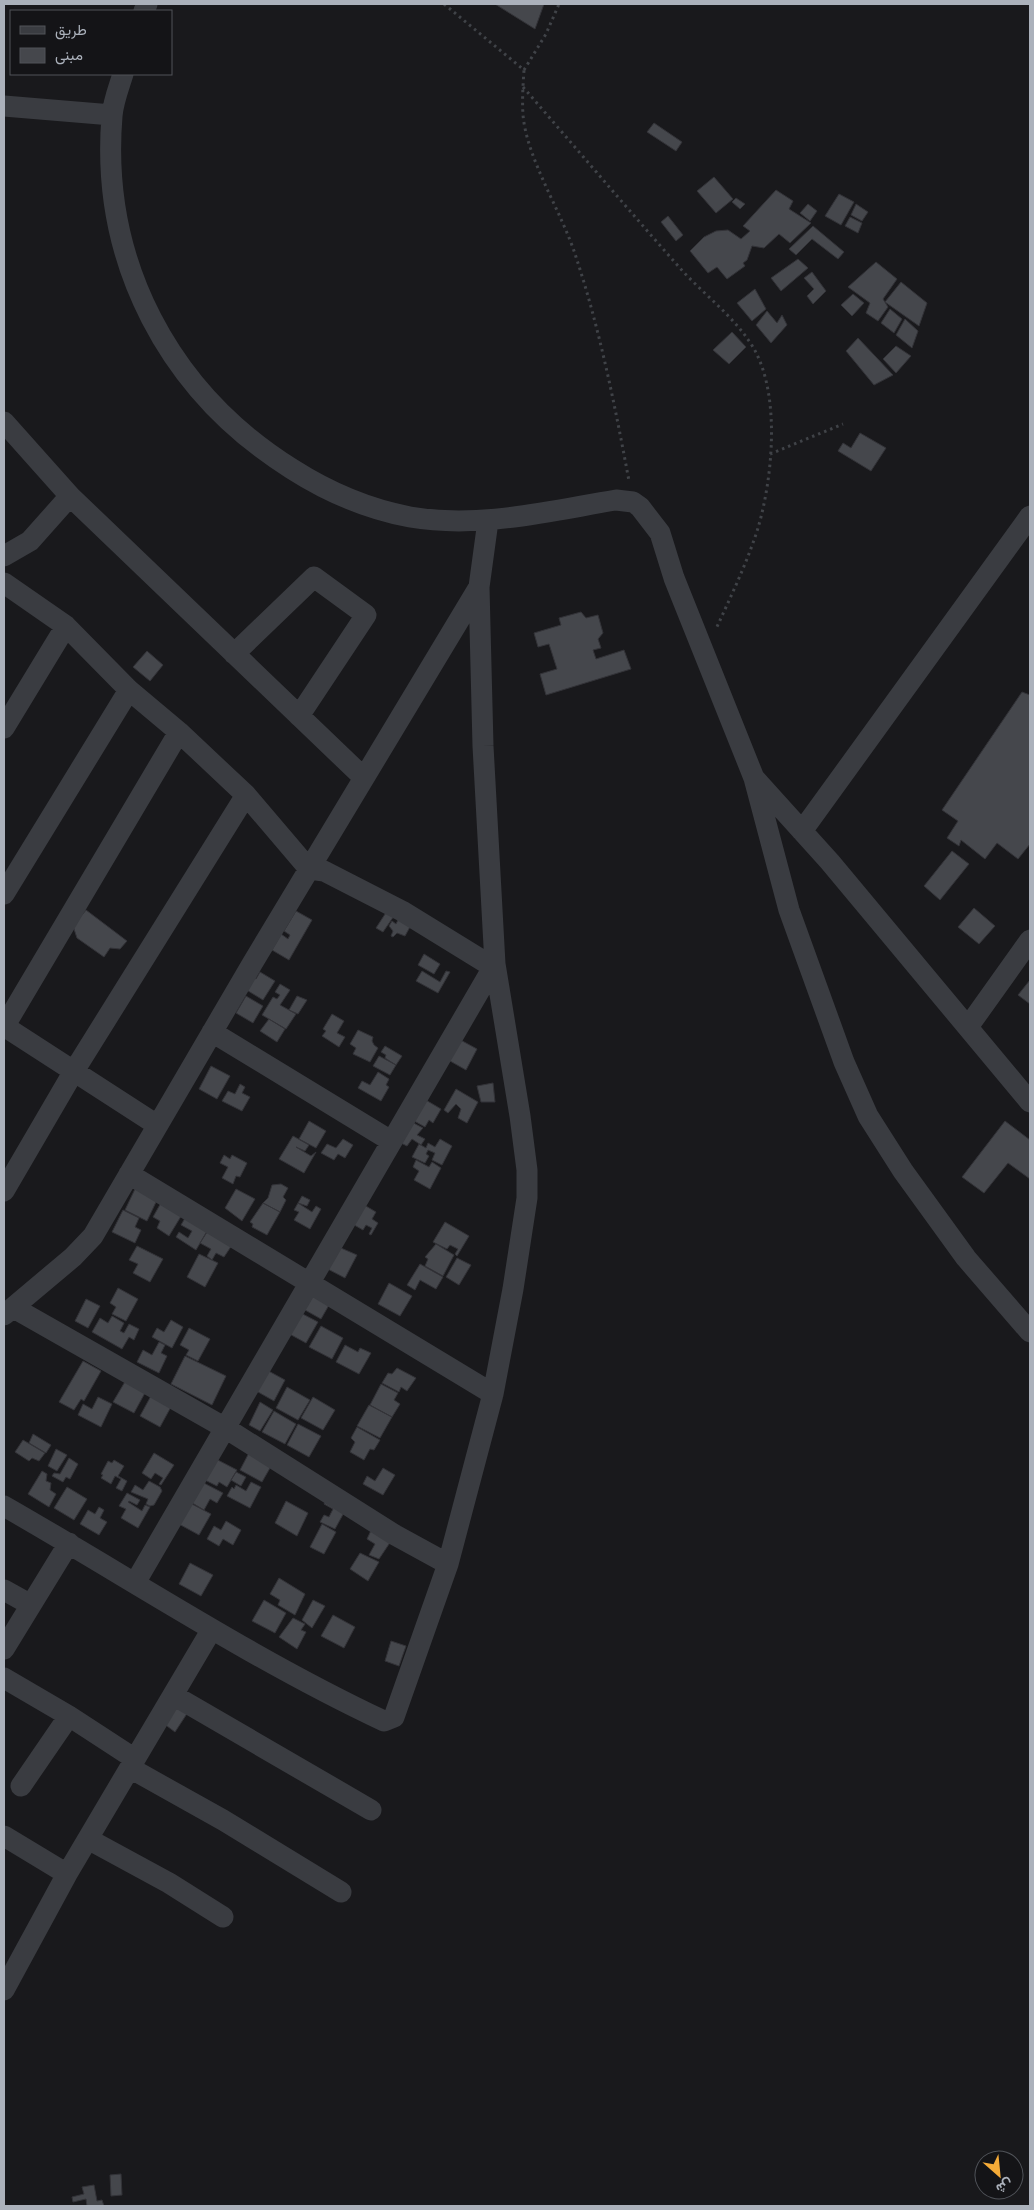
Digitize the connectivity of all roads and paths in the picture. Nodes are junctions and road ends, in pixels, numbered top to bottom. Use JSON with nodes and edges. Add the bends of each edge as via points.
{"nodes":[{"id":1,"x":444,"y":4,"type":"edge"},
{"id":2,"x":559,"y":4,"type":"edge"},
{"id":3,"x":524,"y":70,"type":"junction"},
{"id":4,"x":123,"y":75,"type":"edge"},
{"id":5,"x":523,"y":87,"type":"junction"},
{"id":6,"x":4,"y":106,"type":"edge"},
{"id":7,"x":112,"y":115,"type":"junction"},
{"id":8,"x":4,"y":422,"type":"edge"},
{"id":9,"x":843,"y":424,"type":"dead end"},
{"id":10,"x":770,"y":454,"type":"junction"},
{"id":11,"x":70,"y":496,"type":"junction"},
{"id":12,"x":633,"y":502,"type":"junction"},
{"id":13,"x":1030,"y":516,"type":"edge"},
{"id":14,"x":488,"y":521,"type":"junction"},
{"id":15,"x":4,"y":556,"type":"edge"},
{"id":16,"x":4,"y":583,"type":"edge"},
{"id":17,"x":479,"y":587,"type":"junction"},
{"id":18,"x":66,"y":626,"type":"junction"},
{"id":19,"x":234,"y":654,"type":"junction"},
{"id":20,"x":705,"y":656,"type":"junction"},
{"id":21,"x":129,"y":690,"type":"junction"},
{"id":22,"x":299,"y":716,"type":"junction"},
{"id":23,"x":4,"y":728,"type":"edge"},
{"id":24,"x":179,"y":732,"type":"junction"},
{"id":25,"x":364,"y":778,"type":"junction"},
{"id":26,"x":754,"y":778,"type":"junction"},
{"id":27,"x":246,"y":795,"type":"junction"},
{"id":28,"x":802,"y":831,"type":"junction"},
{"id":29,"x":309,"y":870,"type":"junction"},
{"id":30,"x":4,"y":894,"type":"edge"},
{"id":31,"x":1030,"y":940,"type":"edge"},
{"id":32,"x":494,"y":965,"type":"junction"},
{"id":33,"x":4,"y":1026,"type":"edge"},
{"id":34,"x":968,"y":1027,"type":"junction"},
{"id":35,"x":212,"y":1032,"type":"junction"},
{"id":36,"x":74,"y":1071,"type":"junction"},
{"id":37,"x":1030,"y":1102,"type":"edge"},
{"id":38,"x":157,"y":1125,"type":"junction"},
{"id":39,"x":391,"y":1141,"type":"junction"},
{"id":40,"x":129,"y":1174,"type":"junction"},
{"id":41,"x":4,"y":1192,"type":"edge"},
{"id":42,"x":310,"y":1282,"type":"junction"},
{"id":43,"x":9,"y":1311,"type":"edge"},
{"id":44,"x":1030,"y":1332,"type":"edge"},
{"id":45,"x":493,"y":1394,"type":"junction"},
{"id":46,"x":227,"y":1428,"type":"junction"},
{"id":47,"x":4,"y":1506,"type":"edge"},
{"id":48,"x":69,"y":1543,"type":"junction"},
{"id":49,"x":448,"y":1564,"type":"junction"},
{"id":50,"x":135,"y":1583,"type":"junction"},
{"id":51,"x":4,"y":1590,"type":"edge"},
{"id":52,"x":31,"y":1605,"type":"junction"},
{"id":53,"x":212,"y":1629,"type":"junction"},
{"id":54,"x":4,"y":1649,"type":"edge"},
{"id":55,"x":4,"y":1678,"type":"edge"},
{"id":56,"x":173,"y":1695,"type":"junction"},
{"id":57,"x":69,"y":1716,"type":"junction"},
{"id":58,"x":133,"y":1763,"type":"junction"},
{"id":59,"x":21,"y":1786,"type":"dead end"},
{"id":60,"x":371,"y":1810,"type":"dead end"},
{"id":61,"x":4,"y":1836,"type":"edge"},
{"id":62,"x":88,"y":1839,"type":"junction"},
{"id":63,"x":67,"y":1874,"type":"junction"},
{"id":64,"x":341,"y":1892,"type":"dead end"},
{"id":65,"x":223,"y":1917,"type":"dead end"},
{"id":66,"x":4,"y":1990,"type":"edge"}],
"edges":[{"from":1,"to":3,"type":"path"},
{"from":2,"to":3,"type":"path","via":[[546,34]]},
{"from":3,"to":5,"type":"path"},
{"from":4,"to":7,"type":"street"},
{"from":5,"to":10,"type":"path","via":[[681,270],[749,340],[758,355],[768,393]]},
{"from":5,"to":12,"type":"path","via":[[523,117],[537,165],[566,225],[592,310]]},
{"from":6,"to":7,"type":"street"},
{"from":7,"to":14,"type":"street","via":[[112,182],[129,264],[142,300],[163,339],[189,380],[210,403],[259,447],[337,495],[412,518]]},
{"from":8,"to":11,"type":"street"},
{"from":9,"to":10,"type":"path"},
{"from":10,"to":20,"type":"path","via":[[757,530]]},
{"from":11,"to":15,"type":"street","via":[[30,541]]},
{"from":11,"to":19,"type":"street"},
{"from":12,"to":14,"type":"street","via":[[616,500]]},
{"from":12,"to":20,"type":"street","via":[[648,515],[660,533]]},
{"from":13,"to":28,"type":"street"},
{"from":14,"to":17,"type":"street"},
{"from":16,"to":18,"type":"street"},
{"from":17,"to":25,"type":"street"},
{"from":17,"to":32,"type":"street","via":[[482,746]]},
{"from":18,"to":21,"type":"street"},
{"from":18,"to":23,"type":"street"},
{"from":19,"to":22,"type":"street"},
{"from":19,"to":22,"type":"street","via":[[314,576],[366,615]]},
{"from":20,"to":26,"type":"street"},
{"from":21,"to":24,"type":"street"},
{"from":21,"to":30,"type":"street"},
{"from":22,"to":25,"type":"street"},
{"from":24,"to":27,"type":"street"},
{"from":24,"to":33,"type":"street"},
{"from":25,"to":29,"type":"street"},
{"from":26,"to":28,"type":"street"},
{"from":26,"to":44,"type":"street","via":[[789,910],[844,1062],[868,1116],[966,1258]]},
{"from":27,"to":29,"type":"street"},
{"from":27,"to":36,"type":"street"},
{"from":28,"to":34,"type":"street"},
{"from":29,"to":32,"type":"street","via":[[324,871],[402,911]]},
{"from":29,"to":35,"type":"street"},
{"from":31,"to":34,"type":"street"},
{"from":32,"to":39,"type":"street"},
{"from":32,"to":45,"type":"street","via":[[527,1170],[524,1223]]},
{"from":33,"to":36,"type":"street"},
{"from":34,"to":37,"type":"street"},
{"from":35,"to":38,"type":"street"},
{"from":35,"to":39,"type":"street"},
{"from":36,"to":38,"type":"street"},
{"from":36,"to":41,"type":"street"},
{"from":38,"to":40,"type":"street"},
{"from":39,"to":42,"type":"street"},
{"from":40,"to":42,"type":"street"},
{"from":40,"to":43,"type":"street","via":[[93,1236]]},
{"from":42,"to":45,"type":"street"},
{"from":42,"to":46,"type":"street"},
{"from":43,"to":46,"type":"street"},
{"from":45,"to":49,"type":"street"},
{"from":46,"to":49,"type":"street","via":[[394,1535]]},
{"from":46,"to":50,"type":"street"},
{"from":47,"to":48,"type":"street"},
{"from":48,"to":50,"type":"street"},
{"from":48,"to":52,"type":"street"},
{"from":49,"to":53,"type":"street","via":[[396,1714],[387,1722]]},
{"from":50,"to":53,"type":"street"},
{"from":51,"to":52,"type":"street"},
{"from":52,"to":54,"type":"street"},
{"from":53,"to":56,"type":"street"},
{"from":55,"to":57,"type":"street"},
{"from":56,"to":58,"type":"street"},
{"from":56,"to":60,"type":"street"},
{"from":57,"to":58,"type":"street"},
{"from":57,"to":59,"type":"street"},
{"from":58,"to":62,"type":"street"},
{"from":58,"to":64,"type":"street"},
{"from":61,"to":63,"type":"street"},
{"from":62,"to":63,"type":"street"},
{"from":62,"to":65,"type":"street"},
{"from":63,"to":66,"type":"street"}]}
